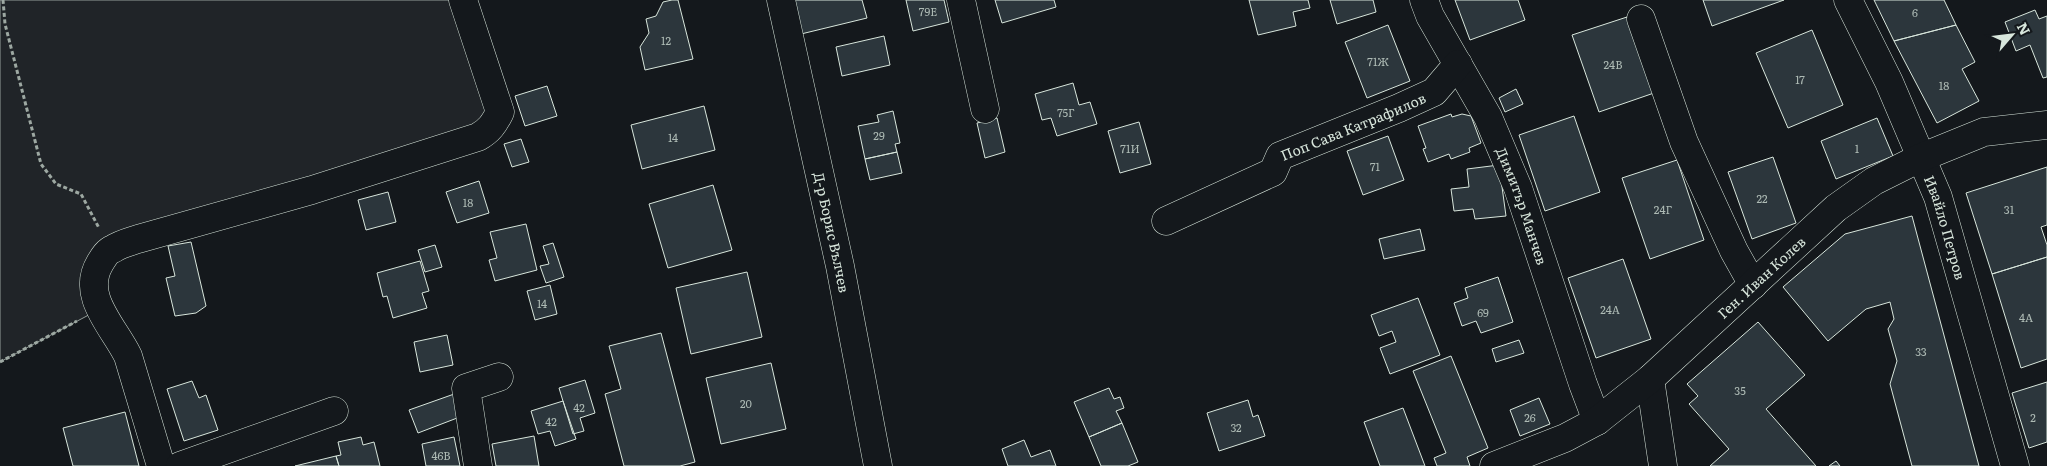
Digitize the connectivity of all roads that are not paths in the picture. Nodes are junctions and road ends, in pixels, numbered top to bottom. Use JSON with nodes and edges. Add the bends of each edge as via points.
{"nodes":[{"id":1,"x":463,"y":0,"type":"edge"},
{"id":2,"x":781,"y":0,"type":"edge"},
{"id":3,"x":961,"y":0,"type":"edge"},
{"id":4,"x":1424,"y":0,"type":"edge"},
{"id":5,"x":1848,"y":0,"type":"edge"},
{"id":6,"x":1641,"y":19,"type":"dead end"},
{"id":7,"x":1458,"y":64,"type":"junction"},
{"id":8,"x":985,"y":109,"type":"dead end"},
{"id":9,"x":2047,"y":124,"type":"edge"},
{"id":10,"x":1920,"y":158,"type":"junction"},
{"id":11,"x":1166,"y":221,"type":"dead end"},
{"id":12,"x":1753,"y":285,"type":"junction"},
{"id":13,"x":499,"y":377,"type":"dead end"},
{"id":14,"x":1650,"y":379,"type":"junction"},
{"id":15,"x":334,"y":411,"type":"dead end"},
{"id":16,"x":1597,"y":421,"type":"junction"},
{"id":17,"x":162,"y":466,"type":"edge"},
{"id":18,"x":180,"y":466,"type":"edge"},
{"id":19,"x":478,"y":466,"type":"edge"},
{"id":20,"x":878,"y":466,"type":"edge"},
{"id":21,"x":1494,"y":466,"type":"edge"},
{"id":22,"x":1663,"y":466,"type":"edge"},
{"id":23,"x":2014,"y":466,"type":"edge"}],
"edges":[{"from":1,"to":17,"type":"street","via":[[500,112],[488,131],[478,137],[312,190],[138,238],[111,249],[102,258],[93,277],[93,288],[100,309],[128,356]]},
{"from":2,"to":20,"type":"street","name":"Д-р Борис Вълчев","via":[[840,266]]},
{"from":3,"to":8,"type":"street"},
{"from":4,"to":7,"type":"street","name":"Димитър Манчев"},
{"from":5,"to":10,"type":"street","name":"Ивайло Петров","via":[[1889,82]]},
{"from":6,"to":12,"type":"street","via":[[1684,142]]},
{"from":7,"to":11,"type":"street","name":"Поп Сава Катрафилов","via":[[1434,92],[1280,156],[1273,172]]},
{"from":7,"to":16,"type":"street","name":"Димитър Манчев","via":[[1488,117],[1518,188]]},
{"from":9,"to":10,"type":"street","name":"Ген. Иван Колев","via":[[1984,132]]},
{"from":10,"to":12,"type":"street","name":"Ген. Иван Колев","via":[[1874,181],[1836,208]]},
{"from":10,"to":23,"type":"street","name":"Ивайло Петров","via":[[1938,198]]},
{"from":12,"to":14,"type":"street","name":"Ген. Иван Колев"},
{"from":13,"to":19,"type":"street","via":[[466,388]]},
{"from":14,"to":16,"type":"street","name":"Ген. Иван Колев"},
{"from":14,"to":22,"type":"street"},
{"from":15,"to":18,"type":"street"},
{"from":16,"to":21,"type":"street","name":"Ген. Иван Колев","via":[[1565,438]]}]}
